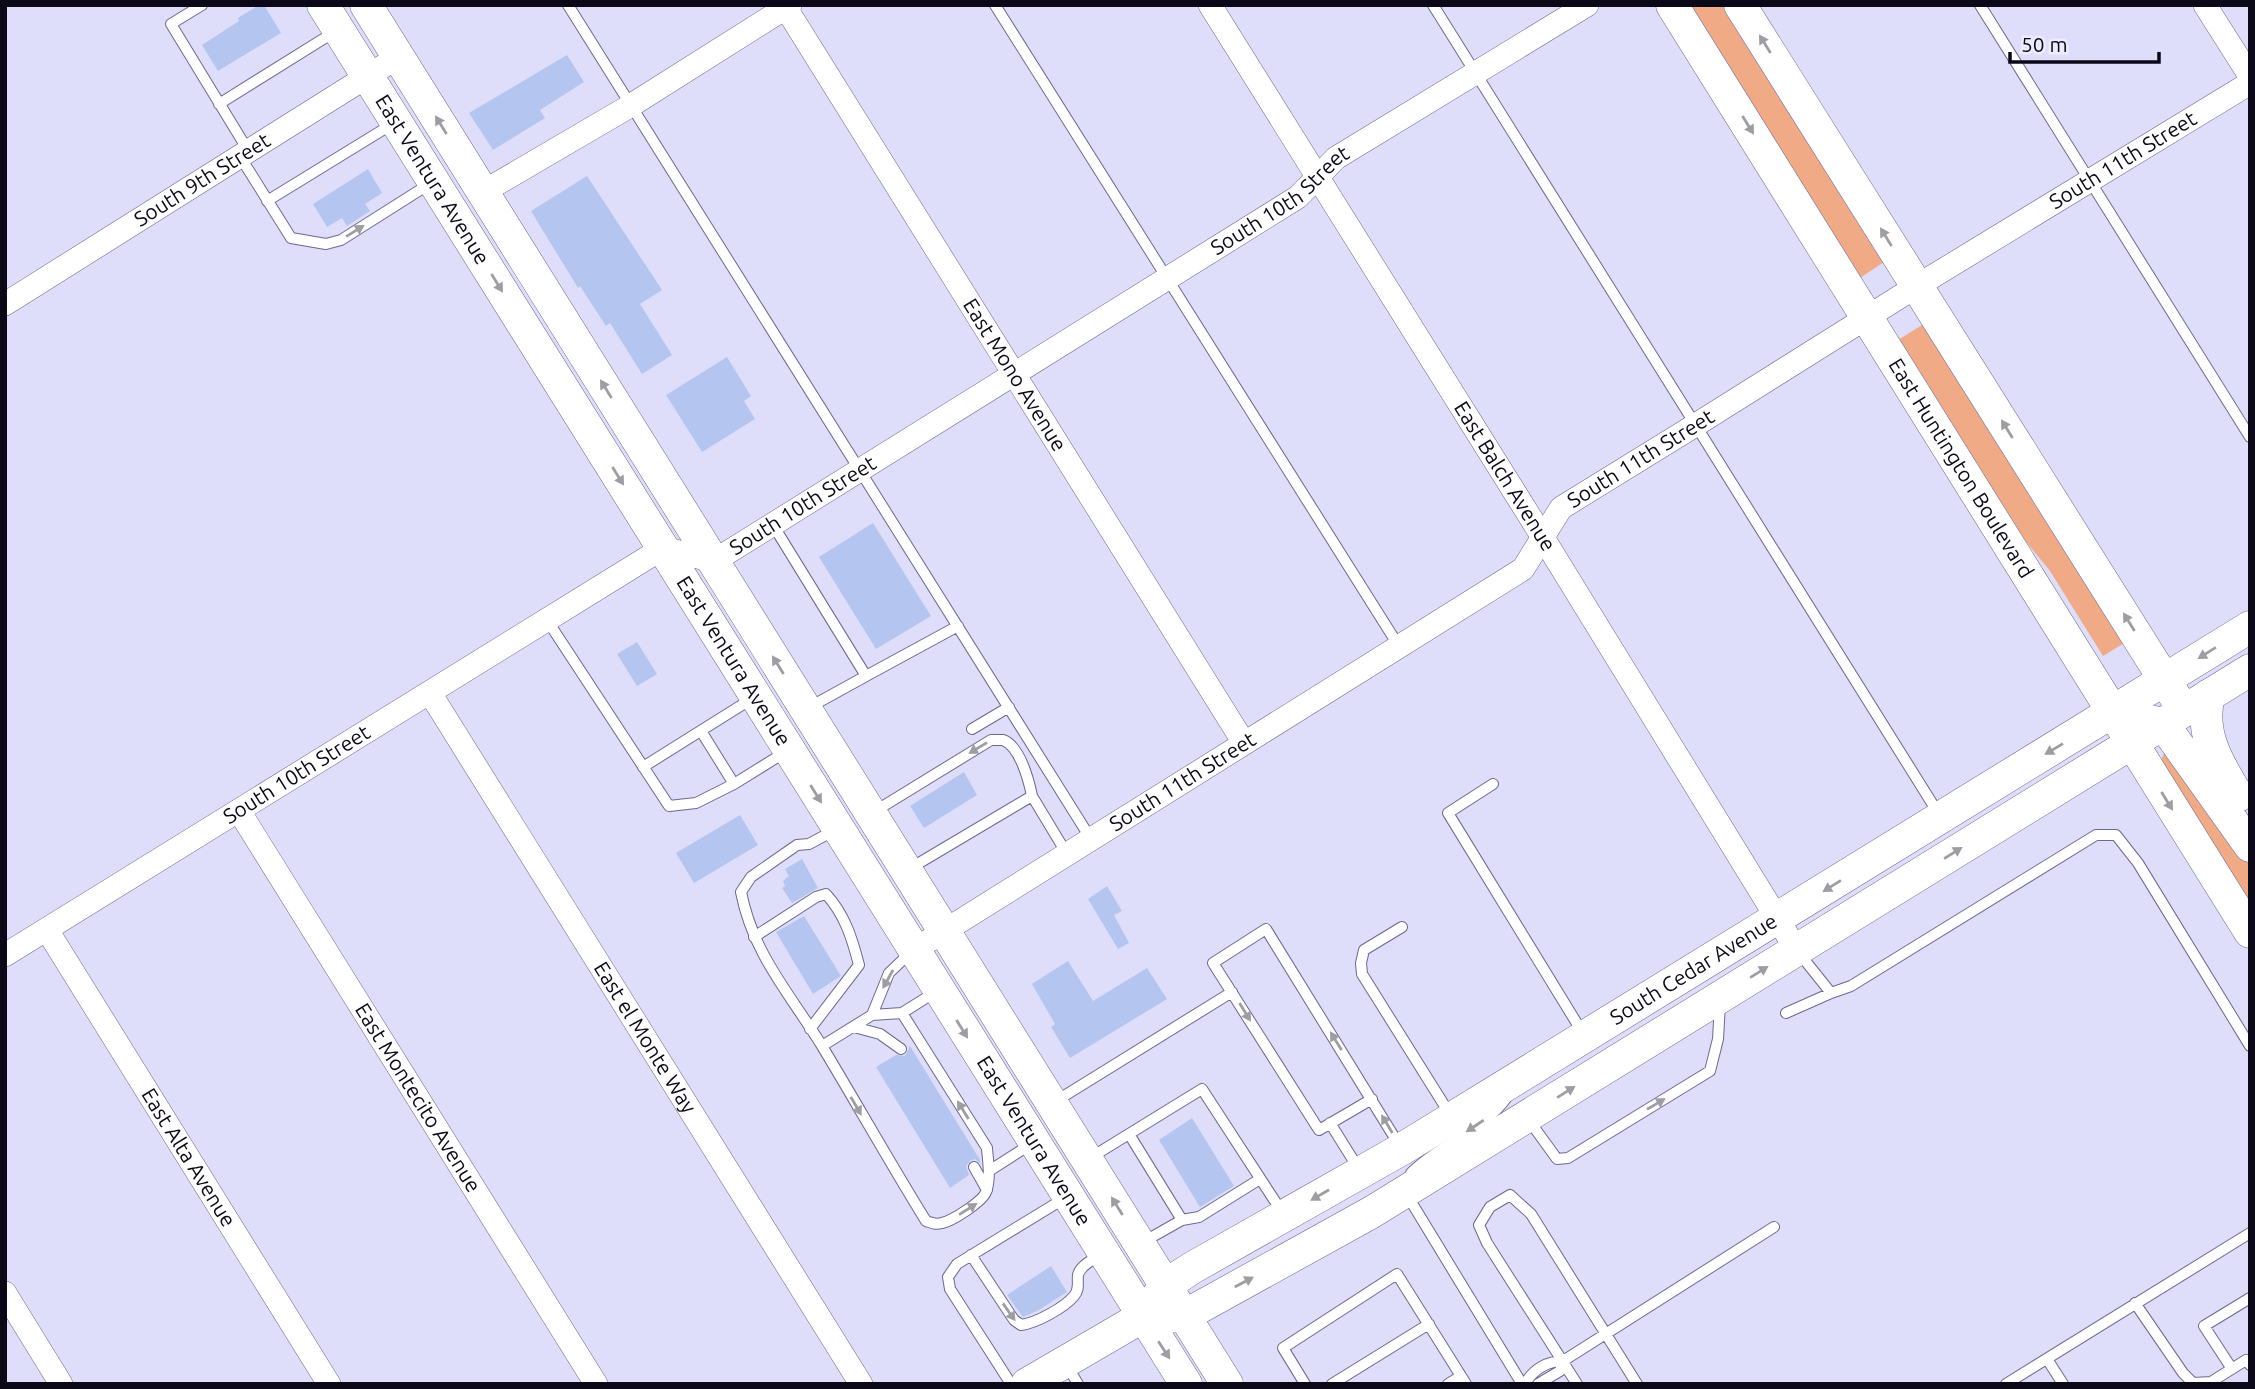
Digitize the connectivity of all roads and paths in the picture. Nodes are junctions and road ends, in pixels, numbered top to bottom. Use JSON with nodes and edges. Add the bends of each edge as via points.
{"nodes":[{"id":1,"x":202,"y":5,"type":"edge"},
{"id":2,"x":366,"y":5,"type":"edge"},
{"id":3,"x":568,"y":5,"type":"edge"},
{"id":4,"x":995,"y":5,"type":"edge"},
{"id":5,"x":1210,"y":5,"type":"edge"},
{"id":6,"x":1433,"y":5,"type":"edge"},
{"id":7,"x":1587,"y":5,"type":"edge"},
{"id":8,"x":1672,"y":5,"type":"edge"},
{"id":9,"x":1740,"y":5,"type":"edge"},
{"id":10,"x":1980,"y":5,"type":"edge"},
{"id":11,"x":2205,"y":5,"type":"edge"},
{"id":12,"x":786,"y":6,"type":"edge"},
{"id":13,"x":331,"y":17,"type":"edge"},
{"id":14,"x":398,"y":57,"type":"junction"},
{"id":15,"x":1476,"y":74,"type":"junction"},
{"id":16,"x":368,"y":76,"type":"junction"},
{"id":17,"x":2250,"y":76,"type":"edge"},
{"id":18,"x":2250,"y":83,"type":"edge"},
{"id":19,"x":219,"y":104,"type":"junction"},
{"id":20,"x":630,"y":106,"type":"junction"},
{"id":21,"x":396,"y":122,"type":"junction"},
{"id":22,"x":245,"y":155,"type":"junction"},
{"id":23,"x":1318,"y":177,"type":"junction"},
{"id":24,"x":2090,"y":180,"type":"junction"},
{"id":25,"x":433,"y":181,"type":"junction"},
{"id":26,"x":483,"y":192,"type":"junction"},
{"id":27,"x":267,"y":201,"type":"junction"},
{"id":28,"x":1168,"y":278,"type":"junction"},
{"id":29,"x":1917,"y":285,"type":"junction"},
{"id":30,"x":5,"y":304,"type":"edge"},
{"id":31,"x":1868,"y":317,"type":"junction"},
{"id":32,"x":1014,"y":374,"type":"junction"},
{"id":33,"x":1695,"y":426,"type":"junction"},
{"id":34,"x":2250,"y":438,"type":"edge"},
{"id":35,"x":861,"y":469,"type":"junction"},
{"id":36,"x":773,"y":525,"type":"junction"},
{"id":37,"x":1542,"y":536,"type":"junction"},
{"id":38,"x":663,"y":548,"type":"junction"},
{"id":39,"x":714,"y":561,"type":"junction"},
{"id":40,"x":547,"y":620,"type":"junction"},
{"id":41,"x":958,"y":626,"type":"junction"},
{"id":42,"x":2250,"y":627,"type":"edge"},
{"id":43,"x":1400,"y":648,"type":"junction"},
{"id":44,"x":2250,"y":670,"type":"edge"},
{"id":45,"x":866,"y":676,"type":"junction"},
{"id":46,"x":2165,"y":680,"type":"junction"},
{"id":47,"x":430,"y":693,"type":"junction"},
{"id":48,"x":755,"y":696,"type":"junction"},
{"id":49,"x":1009,"y":707,"type":"junction"},
{"id":50,"x":2121,"y":707,"type":"junction"},
{"id":51,"x":806,"y":710,"type":"junction"},
{"id":52,"x":2186,"y":710,"type":"junction"},
{"id":53,"x":972,"y":729,"type":"dead end"},
{"id":54,"x":701,"y":731,"type":"junction"},
{"id":55,"x":1244,"y":743,"type":"junction"},
{"id":56,"x":2131,"y":744,"type":"junction"},
{"id":57,"x":789,"y":750,"type":"junction"},
{"id":58,"x":643,"y":767,"type":"junction"},
{"id":59,"x":734,"y":784,"type":"junction"},
{"id":60,"x":1493,"y":785,"type":"dead end"},
{"id":61,"x":1032,"y":796,"type":"junction"},
{"id":62,"x":239,"y":810,"type":"junction"},
{"id":63,"x":870,"y":814,"type":"junction"},
{"id":64,"x":2250,"y":815,"type":"edge"},
{"id":65,"x":1941,"y":818,"type":"junction"},
{"id":66,"x":838,"y":828,"type":"junction"},
{"id":67,"x":1091,"y":839,"type":"junction"},
{"id":68,"x":2250,"y":846,"type":"edge"},
{"id":69,"x":1067,"y":854,"type":"junction"},
{"id":70,"x":906,"y":871,"type":"junction"},
{"id":71,"x":1777,"y":919,"type":"junction"},
{"id":72,"x":1402,"y":928,"type":"dead end"},
{"id":73,"x":47,"y":930,"type":"junction"},
{"id":74,"x":944,"y":931,"type":"junction"},
{"id":75,"x":2250,"y":933,"type":"edge"},
{"id":76,"x":754,"y":937,"type":"junction"},
{"id":77,"x":914,"y":950,"type":"junction"},
{"id":78,"x":1797,"y":950,"type":"junction"},
{"id":79,"x":5,"y":955,"type":"edge"},
{"id":80,"x":938,"y":990,"type":"junction"},
{"id":81,"x":1232,"y":992,"type":"junction"},
{"id":82,"x":1831,"y":993,"type":"junction"},
{"id":83,"x":1721,"y":996,"type":"junction"},
{"id":84,"x":902,"y":1013,"type":"junction"},
{"id":85,"x":1786,"y":1013,"type":"dead end"},
{"id":86,"x":872,"y":1015,"type":"junction"},
{"id":87,"x":853,"y":1027,"type":"junction"},
{"id":88,"x":810,"y":1029,"type":"junction"},
{"id":89,"x":1585,"y":1037,"type":"junction"},
{"id":90,"x":822,"y":1046,"type":"junction"},
{"id":91,"x":2250,"y":1046,"type":"edge"},
{"id":92,"x":901,"y":1049,"type":"dead end"},
{"id":93,"x":1521,"y":1077,"type":"junction"},
{"id":94,"x":1372,"y":1099,"type":"junction"},
{"id":95,"x":1053,"y":1103,"type":"junction"},
{"id":96,"x":1526,"y":1117,"type":"junction"},
{"id":97,"x":1452,"y":1119,"type":"junction"},
{"id":98,"x":1330,"y":1123,"type":"junction"},
{"id":99,"x":1129,"y":1134,"type":"junction"},
{"id":100,"x":1033,"y":1143,"type":"junction"},
{"id":101,"x":1402,"y":1149,"type":"junction"},
{"id":102,"x":1088,"y":1159,"type":"junction"},
{"id":103,"x":974,"y":1167,"type":"dead end"},
{"id":104,"x":989,"y":1171,"type":"junction"},
{"id":105,"x":1360,"y":1172,"type":"junction"},
{"id":106,"x":1260,"y":1179,"type":"junction"},
{"id":107,"x":987,"y":1190,"type":"junction"},
{"id":108,"x":1405,"y":1191,"type":"junction"},
{"id":109,"x":1067,"y":1197,"type":"junction"},
{"id":110,"x":1284,"y":1216,"type":"junction"},
{"id":111,"x":1182,"y":1220,"type":"junction"},
{"id":112,"x":1774,"y":1227,"type":"dead end"},
{"id":113,"x":2250,"y":1233,"type":"edge"},
{"id":114,"x":1140,"y":1243,"type":"junction"},
{"id":115,"x":1102,"y":1253,"type":"junction"},
{"id":116,"x":971,"y":1255,"type":"junction"},
{"id":117,"x":1166,"y":1285,"type":"junction"},
{"id":118,"x":5,"y":1293,"type":"edge"},
{"id":119,"x":2250,"y":1298,"type":"edge"},
{"id":120,"x":2136,"y":1303,"type":"junction"},
{"id":121,"x":1184,"y":1316,"type":"junction"},
{"id":122,"x":1142,"y":1317,"type":"junction"},
{"id":123,"x":1429,"y":1324,"type":"junction"},
{"id":124,"x":1606,"y":1334,"type":"junction"},
{"id":125,"x":2047,"y":1359,"type":"junction"},
{"id":126,"x":1563,"y":1361,"type":"junction"},
{"id":127,"x":2249,"y":1361,"type":"edge"},
{"id":128,"x":2232,"y":1369,"type":"junction"},
{"id":129,"x":1072,"y":1373,"type":"edge"},
{"id":130,"x":1463,"y":1380,"type":"edge"},
{"id":131,"x":61,"y":1384,"type":"edge"},
{"id":132,"x":329,"y":1384,"type":"edge"},
{"id":133,"x":596,"y":1384,"type":"edge"},
{"id":134,"x":861,"y":1384,"type":"edge"},
{"id":135,"x":1011,"y":1384,"type":"edge"},
{"id":136,"x":1027,"y":1384,"type":"edge"},
{"id":137,"x":1186,"y":1384,"type":"edge"},
{"id":138,"x":1227,"y":1384,"type":"edge"},
{"id":139,"x":1305,"y":1384,"type":"edge"},
{"id":140,"x":1332,"y":1384,"type":"edge"},
{"id":141,"x":1448,"y":1384,"type":"edge"},
{"id":142,"x":1524,"y":1384,"type":"edge"},
{"id":143,"x":1538,"y":1384,"type":"edge"},
{"id":144,"x":1577,"y":1384,"type":"edge"},
{"id":145,"x":1637,"y":1384,"type":"edge"},
{"id":146,"x":2006,"y":1384,"type":"edge"},
{"id":147,"x":2063,"y":1384,"type":"edge"}],
"edges":[{"from":1,"to":19,"type":"lane","via":[[171,24]]},
{"from":2,"to":14,"type":"main road","name":"East Ventura Avenue"},
{"from":3,"to":20,"type":"lane"},
{"from":4,"to":28,"type":"lane"},
{"from":5,"to":23,"type":"street","name":"East Balch Avenue"},
{"from":6,"to":15,"type":"lane"},
{"from":7,"to":15,"type":"street","name":"South 10th Street"},
{"from":8,"to":31,"type":"main road","name":"East Huntington Boulevard","one_way":true},
{"from":29,"to":9,"type":"main road","one_way":true},
{"from":10,"to":24,"type":"lane"},
{"from":11,"to":17,"type":"street"},
{"from":12,"to":20,"type":"street"},
{"from":12,"to":32,"type":"street","name":"East Mono Avenue"},
{"from":13,"to":16,"type":"main road","name":"East Ventura Avenue"},
{"from":13,"to":19,"type":"lane"},
{"from":14,"to":16,"type":"street","name":"South 9th Street"},
{"from":26,"to":14,"type":"main road","name":"East Ventura Avenue","one_way":true},
{"from":15,"to":23,"type":"street","name":"South 10th Street","via":[[1336,158]]},
{"from":15,"to":33,"type":"lane"},
{"from":16,"to":21,"type":"main road","name":"East Ventura Avenue"},
{"from":16,"to":22,"type":"street","name":"South 9th Street"},
{"from":18,"to":24,"type":"street","name":"South 11th Street"},
{"from":19,"to":22,"type":"lane"},
{"from":20,"to":26,"type":"street"},
{"from":20,"to":35,"type":"lane"},
{"from":21,"to":25,"type":"main road","name":"East Ventura Avenue"},
{"from":21,"to":27,"type":"lane"},
{"from":22,"to":27,"type":"lane"},
{"from":22,"to":30,"type":"street","name":"South 9th Street"},
{"from":23,"to":28,"type":"street","name":"South 10th Street","via":[[1298,197]]},
{"from":23,"to":37,"type":"street","name":"East Balch Avenue"},
{"from":24,"to":29,"type":"street","name":"South 11th Street"},
{"from":24,"to":34,"type":"lane"},
{"from":27,"to":25,"type":"lane","one_way":true,"via":[[291,238],[333,244]]},
{"from":25,"to":38,"type":"main road","name":"East Ventura Avenue","one_way":true},
{"from":39,"to":26,"type":"main road","name":"East Ventura Avenue","one_way":true},
{"from":28,"to":32,"type":"street","name":"South 10th Street"},
{"from":28,"to":43,"type":"lane"},
{"from":29,"to":31,"type":"street","name":"South 11th Street"},
{"from":46,"to":29,"type":"main road","one_way":true},
{"from":31,"to":33,"type":"street","name":"South 11th Street"},
{"from":31,"to":50,"type":"main road","name":"East Huntington Boulevard","via":[[1974,490]]},
{"from":32,"to":35,"type":"street","name":"South 10th Street"},
{"from":32,"to":55,"type":"street","name":"East Mono Avenue"},
{"from":33,"to":37,"type":"street","name":"South 11th Street","via":[[1561,508]]},
{"from":33,"to":65,"type":"lane"},
{"from":35,"to":36,"type":"street","name":"South 10th Street"},
{"from":35,"to":41,"type":"lane"},
{"from":36,"to":39,"type":"street","name":"South 10th Street"},
{"from":36,"to":45,"type":"lane"},
{"from":37,"to":43,"type":"street","name":"South 11th Street","via":[[1523,569]]},
{"from":37,"to":71,"type":"street","name":"East Balch Avenue"},
{"from":38,"to":39,"type":"street","name":"South 10th Street"},
{"from":38,"to":40,"type":"street","name":"South 10th Street"},
{"from":38,"to":48,"type":"main road","name":"East Ventura Avenue"},
{"from":51,"to":39,"type":"main road","name":"East Ventura Avenue","one_way":true},
{"from":40,"to":47,"type":"street","name":"South 10th Street"},
{"from":40,"to":58,"type":"lane"},
{"from":41,"to":45,"type":"lane"},
{"from":41,"to":49,"type":"lane"},
{"from":42,"to":46,"type":"main road","name":"South Cedar Avenue","one_way":true},
{"from":43,"to":55,"type":"street","name":"South 11th Street"},
{"from":44,"to":52,"type":"main road","name":"South Cedar Avenue"},
{"from":45,"to":51,"type":"lane"},
{"from":46,"to":50,"type":"main road","name":"South Cedar Avenue"},
{"from":46,"to":52,"type":"main road"},
{"from":47,"to":62,"type":"street","name":"South 10th Street"},
{"from":47,"to":134,"type":"street","name":"East el Monte Way"},
{"from":48,"to":54,"type":"lane"},
{"from":48,"to":57,"type":"main road","name":"East Ventura Avenue"},
{"from":49,"to":53,"type":"lane"},
{"from":49,"to":67,"type":"lane"},
{"from":50,"to":52,"type":"main road"},
{"from":50,"to":56,"type":"main road","name":"East Huntington Boulevard"},
{"from":50,"to":65,"type":"main road","name":"South Cedar Avenue","one_way":true},
{"from":51,"to":63,"type":"main road","name":"East Ventura Avenue"},
{"from":52,"to":56,"type":"main road","name":"South Cedar Avenue"},
{"from":52,"to":64,"type":"main road","via":[[2206,710],[2216,760]]},
{"from":52,"to":68,"type":"main road"},
{"from":54,"to":58,"type":"lane"},
{"from":54,"to":59,"type":"lane"},
{"from":55,"to":67,"type":"street","name":"South 11th Street"},
{"from":56,"to":75,"type":"main road","name":"East Huntington Boulevard","one_way":true},
{"from":78,"to":56,"type":"main road","name":"South Cedar Avenue","one_way":true},
{"from":57,"to":59,"type":"lane"},
{"from":57,"to":66,"type":"main road","name":"East Ventura Avenue","one_way":true},
{"from":58,"to":59,"type":"lane","via":[[669,806],[696,803]]},
{"from":60,"to":89,"type":"lane","via":[[1448,813]]},
{"from":61,"to":63,"type":"lane","one_way":true,"via":[[1028,776],[1013,747],[991,740]]},
{"from":61,"to":69,"type":"lane"},
{"from":61,"to":70,"type":"lane"},
{"from":62,"to":73,"type":"street","name":"South 10th Street"},
{"from":62,"to":133,"type":"street","name":"East Montecito Avenue"},
{"from":63,"to":70,"type":"main road","name":"East Ventura Avenue"},
{"from":65,"to":71,"type":"main road","name":"South Cedar Avenue","one_way":true},
{"from":66,"to":76,"type":"lane","via":[[809,844],[797,845],[751,877],[741,892]]},
{"from":66,"to":77,"type":"main road","name":"East Ventura Avenue"},
{"from":67,"to":69,"type":"street","name":"South 11th Street"},
{"from":69,"to":74,"type":"street","name":"South 11th Street"},
{"from":70,"to":74,"type":"main road","name":"East Ventura Avenue"},
{"from":71,"to":78,"type":"street","name":"East Balch Avenue"},
{"from":71,"to":89,"type":"main road","name":"South Cedar Avenue"},
{"from":72,"to":97,"type":"lane","via":[[1364,950],[1362,974]]},
{"from":73,"to":79,"type":"street","name":"South 10th Street"},
{"from":73,"to":132,"type":"street","name":"East Alta Avenue"},
{"from":74,"to":77,"type":"street","name":"South 11th Street"},
{"from":74,"to":95,"type":"main road","name":"East Ventura Avenue"},
{"from":76,"to":88,"type":"lane"},
{"from":76,"to":88,"type":"lane","via":[[816,897],[825,894],[835,905],[850,932],[859,965]]},
{"from":77,"to":80,"type":"main road","name":"East Ventura Avenue"},
{"from":77,"to":86,"type":"lane","one_way":true,"via":[[889,974]]},
{"from":78,"to":82,"type":"lane"},
{"from":83,"to":78,"type":"main road","name":"South Cedar Avenue","one_way":true},
{"from":80,"to":84,"type":"lane"},
{"from":80,"to":100,"type":"main road","name":"East Ventura Avenue","one_way":true},
{"from":94,"to":81,"type":"lane","one_way":true,"via":[[1266,929],[1213,962]]},
{"from":81,"to":95,"type":"lane"},
{"from":81,"to":98,"type":"lane","one_way":true,"via":[[1319,1130]]},
{"from":82,"to":85,"type":"lane"},
{"from":82,"to":91,"type":"lane","via":[[1851,986],[2096,835],[2116,835],[2138,863]]},
{"from":96,"to":83,"type":"main road","name":"South Cedar Avenue","one_way":true},
{"from":96,"to":83,"type":"lane","one_way":true,"via":[[1557,1159],[1568,1158],[1710,1071]]},
{"from":84,"to":86,"type":"lane"},
{"from":104,"to":84,"type":"lane","one_way":true,"via":[[987,1148]]},
{"from":86,"to":87,"type":"lane"},
{"from":87,"to":90,"type":"lane"},
{"from":87,"to":92,"type":"lane","via":[[880,1034]]},
{"from":88,"to":90,"type":"lane"},
{"from":89,"to":93,"type":"main road","name":"South Cedar Avenue"},
{"from":90,"to":107,"type":"lane","one_way":true,"via":[[926,1221],[946,1223],[982,1199]]},
{"from":93,"to":97,"type":"main road","name":"South Cedar Avenue"},
{"from":93,"to":108,"type":"lane","one_way":true,"via":[[1497,1111],[1422,1162],[1409,1175]]},
{"from":94,"to":98,"type":"lane"},
{"from":101,"to":94,"type":"lane","one_way":true},
{"from":95,"to":102,"type":"main road","name":"East Ventura Avenue"},
{"from":96,"to":108,"type":"main road","name":"South Cedar Avenue"},
{"from":97,"to":101,"type":"main road","name":"South Cedar Avenue"},
{"from":98,"to":105,"type":"lane"},
{"from":99,"to":102,"type":"lane"},
{"from":99,"to":106,"type":"lane","via":[[1202,1089]]},
{"from":99,"to":111,"type":"lane"},
{"from":100,"to":104,"type":"lane"},
{"from":100,"to":109,"type":"main road","name":"East Ventura Avenue"},
{"from":101,"to":105,"type":"main road","name":"South Cedar Avenue"},
{"from":114,"to":102,"type":"main road","name":"East Ventura Avenue","one_way":true},
{"from":103,"to":107,"type":"lane"},
{"from":104,"to":107,"type":"lane"},
{"from":105,"to":110,"type":"main road","name":"South Cedar Avenue","one_way":true},
{"from":106,"to":110,"type":"lane"},
{"from":106,"to":111,"type":"lane","via":[[1199,1217]]},
{"from":121,"to":108,"type":"main road","name":"South Cedar Avenue","one_way":true},
{"from":108,"to":142,"type":"lane"},
{"from":109,"to":115,"type":"main road","name":"East Ventura Avenue"},
{"from":109,"to":116,"type":"lane"},
{"from":110,"to":117,"type":"main road","name":"South Cedar Avenue"},
{"from":111,"to":114,"type":"lane"},
{"from":112,"to":124,"type":"lane"},
{"from":113,"to":120,"type":"lane"},
{"from":114,"to":117,"type":"main road","name":"East Ventura Avenue"},
{"from":116,"to":115,"type":"lane","one_way":true,"via":[[1021,1325],[1044,1317],[1075,1296],[1082,1268]]},
{"from":115,"to":122,"type":"main road","name":"East Ventura Avenue"},
{"from":116,"to":135,"type":"lane","via":[[948,1277],[950,1289]]},
{"from":117,"to":121,"type":"main road","name":"East Ventura Avenue"},
{"from":117,"to":122,"type":"main road","name":"South Cedar Avenue"},
{"from":118,"to":131,"type":"street"},
{"from":119,"to":128,"type":"lane","via":[[2204,1326]]},
{"from":120,"to":125,"type":"lane"},
{"from":120,"to":128,"type":"lane","via":[[2193,1383],[2211,1382]]},
{"from":121,"to":122,"type":"main road","name":"South Cedar Avenue"},
{"from":121,"to":138,"type":"main road","name":"East Ventura Avenue"},
{"from":122,"to":129,"type":"main road","name":"South Cedar Avenue"},
{"from":122,"to":137,"type":"main road","name":"East Ventura Avenue","one_way":true},
{"from":123,"to":130,"type":"lane"},
{"from":123,"to":139,"type":"lane","via":[[1397,1274],[1283,1348]]},
{"from":123,"to":140,"type":"lane"},
{"from":124,"to":126,"type":"lane"},
{"from":124,"to":126,"type":"lane","via":[[1531,1214],[1510,1195],[1490,1207],[1479,1225],[1487,1243]]},
{"from":124,"to":145,"type":"lane"},
{"from":125,"to":146,"type":"lane"},
{"from":125,"to":147,"type":"lane"},
{"from":126,"to":142,"type":"lane","via":[[1551,1361]]},
{"from":126,"to":143,"type":"lane","via":[[1560,1371]]},
{"from":126,"to":144,"type":"lane"},
{"from":127,"to":128,"type":"lane"},
{"from":129,"to":136,"type":"main road","name":"South Cedar Avenue"},
{"from":130,"to":141,"type":"lane"}]}
